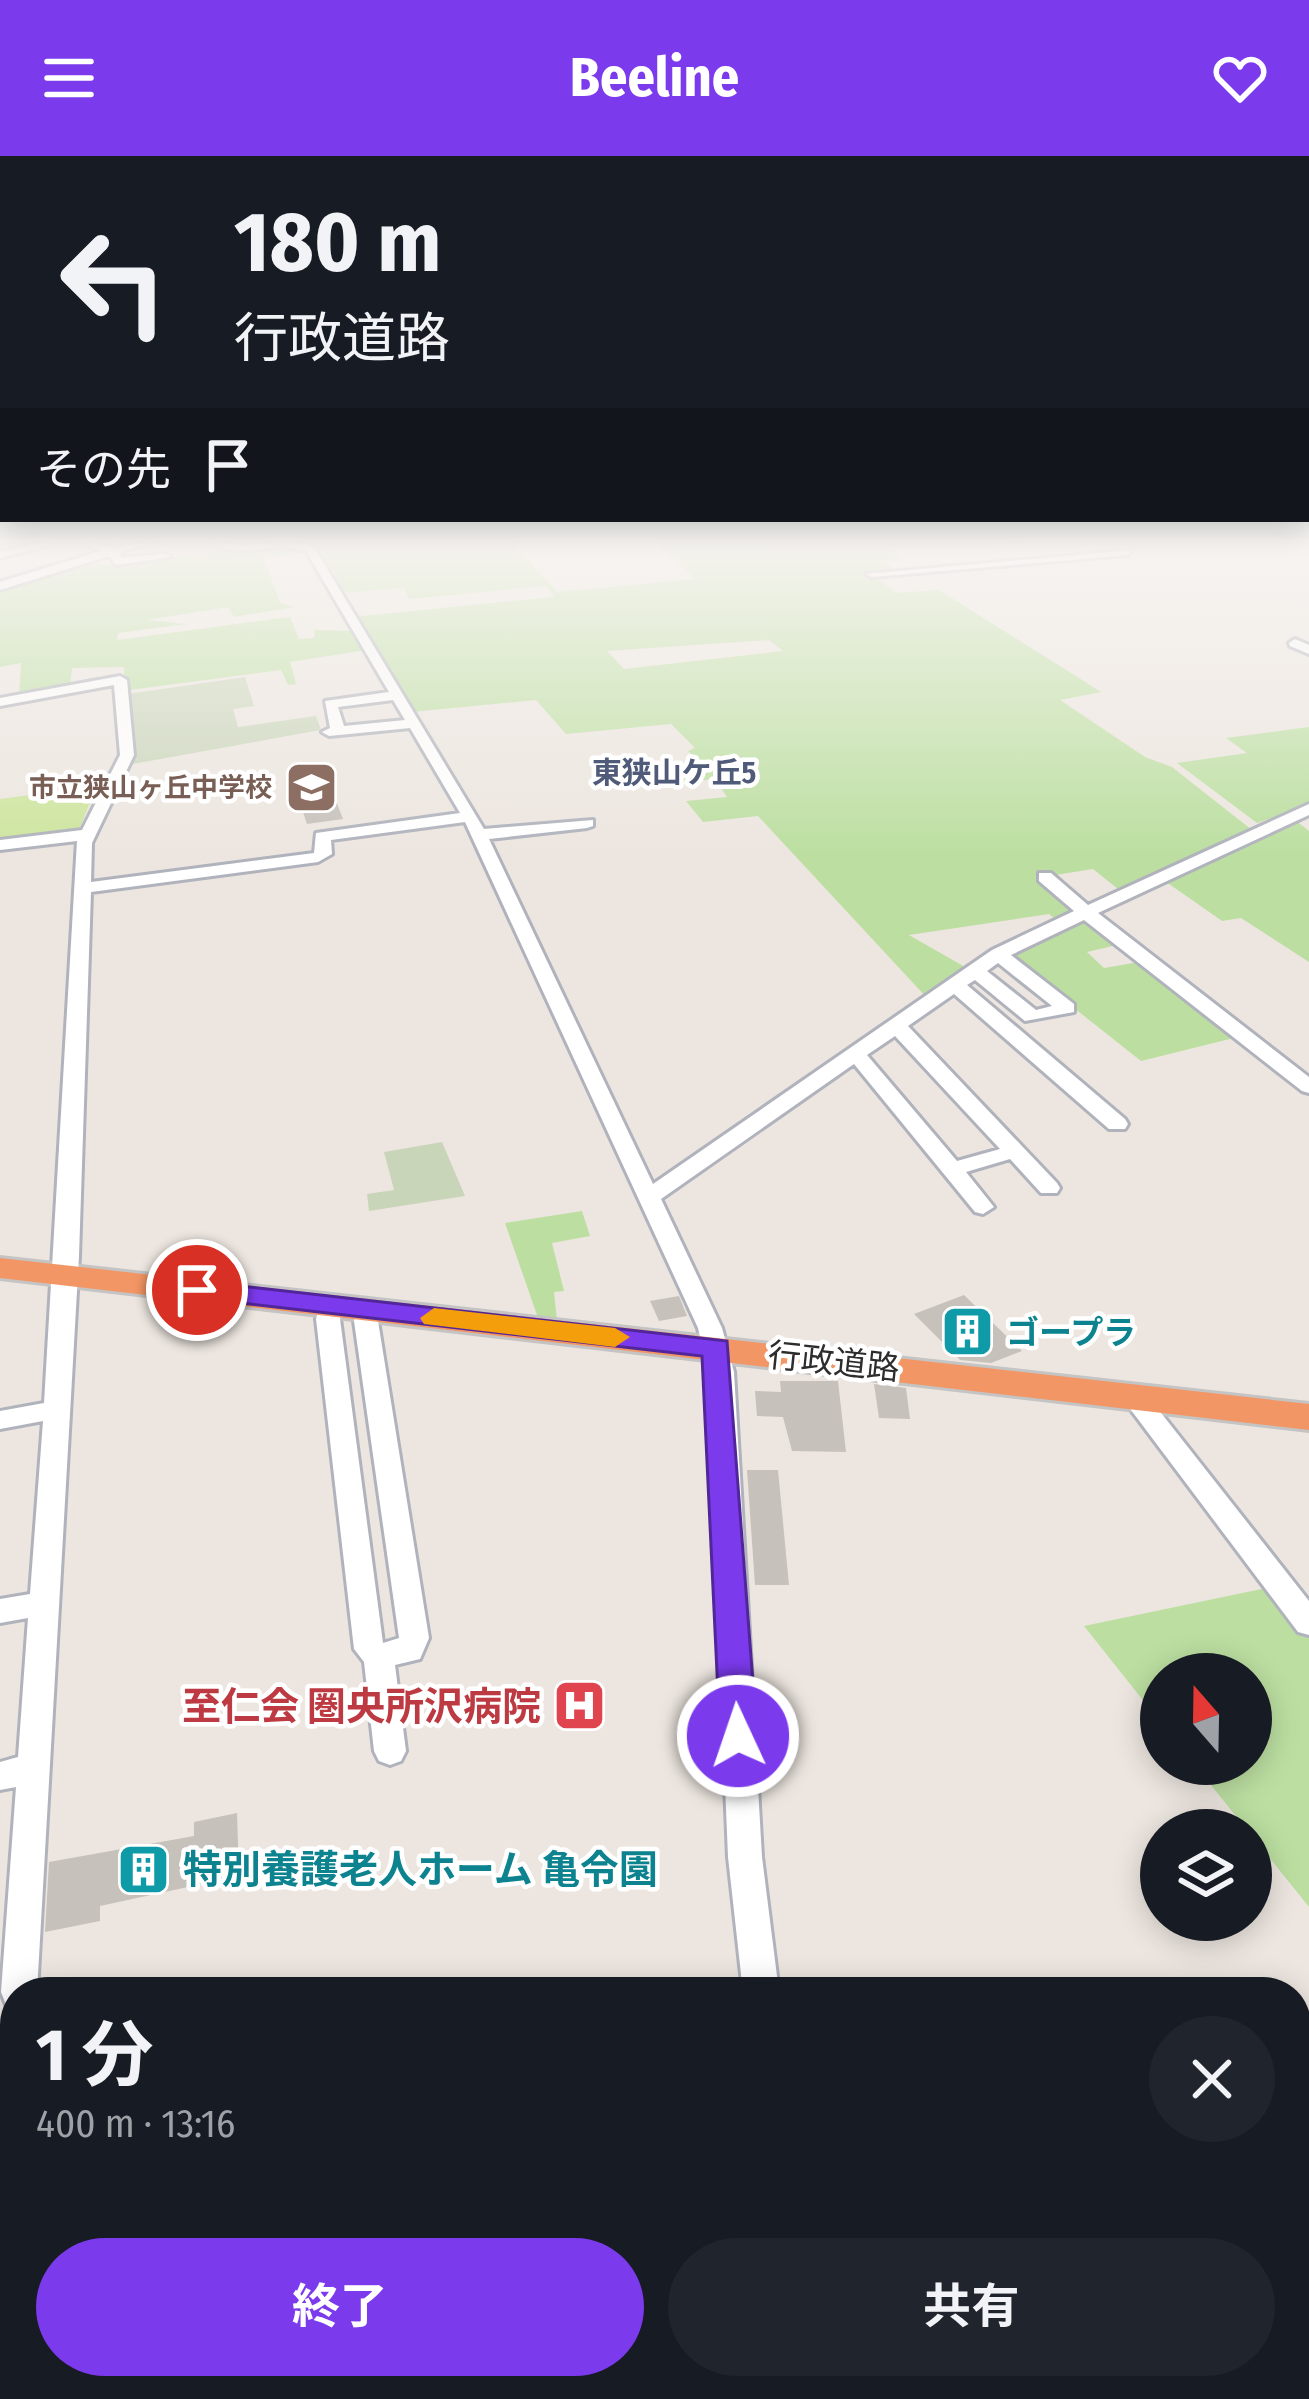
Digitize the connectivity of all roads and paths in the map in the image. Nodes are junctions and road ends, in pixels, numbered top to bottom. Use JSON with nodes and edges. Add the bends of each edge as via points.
{"nodes":[{"id":1,"x":366,"y":645,"type":"edge"},
{"id":2,"x":0,"y":702,"type":"edge"},
{"id":3,"x":404,"y":709,"type":"junction"},
{"id":4,"x":1309,"y":809,"type":"edge"},
{"id":5,"x":587,"y":823,"type":"dead end"},
{"id":6,"x":474,"y":825,"type":"junction"},
{"id":7,"x":85,"y":835,"type":"junction"},
{"id":8,"x":0,"y":845,"type":"edge"},
{"id":9,"x":1045,"y":877,"type":"dead end"},
{"id":10,"x":82,"y":888,"type":"junction"},
{"id":11,"x":1084,"y":911,"type":"junction"},
{"id":12,"x":998,"y":954,"type":"junction"},
{"id":13,"x":975,"y":970,"type":"junction"},
{"id":14,"x":955,"y":986,"type":"junction"},
{"id":15,"x":897,"y":1026,"type":"junction"},
{"id":16,"x":856,"y":1054,"type":"junction"},
{"id":17,"x":1309,"y":1087,"type":"edge"},
{"id":18,"x":1117,"y":1124,"type":"dead end"},
{"id":19,"x":1015,"y":1151,"type":"junction"},
{"id":20,"x":950,"y":1170,"type":"junction"},
{"id":21,"x":1049,"y":1188,"type":"dead end"},
{"id":22,"x":649,"y":1197,"type":"junction"},
{"id":23,"x":983,"y":1207,"type":"dead end"},
{"id":24,"x":0,"y":1268,"type":"edge"},
{"id":25,"x":64,"y":1275,"type":"junction"},
{"id":26,"x":331,"y":1305,"type":"junction"},
{"id":27,"x":369,"y":1310,"type":"junction"},
{"id":28,"x":716,"y":1348,"type":"junction"},
{"id":29,"x":1134,"y":1396,"type":"junction"},
{"id":30,"x":55,"y":1410,"type":"junction"},
{"id":31,"x":1309,"y":1417,"type":"edge"},
{"id":32,"x":0,"y":1420,"type":"edge"},
{"id":33,"x":41,"y":1604,"type":"junction"},
{"id":34,"x":0,"y":1611,"type":"edge"},
{"id":35,"x":1309,"y":1623,"type":"edge"},
{"id":36,"x":379,"y":1656,"type":"junction"},
{"id":37,"x":390,"y":1751,"type":"dead end"},
{"id":38,"x":15,"y":1772,"type":"edge"},
{"id":39,"x":19,"y":1977,"type":"edge"},
{"id":40,"x":758,"y":1977,"type":"edge"}],
"edges":[{"from":1,"to":3,"type":"street"},
{"from":2,"to":7,"type":"street","via":[[121,680],[127,758]]},
{"from":3,"to":3,"type":"street","via":[[334,727],[330,704]]},
{"from":3,"to":6,"type":"street"},
{"from":4,"to":11,"type":"street"},
{"from":5,"to":6,"type":"street"},
{"from":6,"to":10,"type":"street","via":[[322,836],[318,857]]},
{"from":6,"to":22,"type":"street"},
{"from":7,"to":8,"type":"street"},
{"from":7,"to":10,"type":"street"},
{"from":9,"to":11,"type":"street"},
{"from":10,"to":25,"type":"street"},
{"from":11,"to":12,"type":"street"},
{"from":11,"to":17,"type":"street"},
{"from":12,"to":13,"type":"street"},
{"from":12,"to":13,"type":"street","via":[[1067,1008],[1032,1017]]},
{"from":13,"to":14,"type":"street"},
{"from":14,"to":15,"type":"street"},
{"from":14,"to":18,"type":"street"},
{"from":15,"to":16,"type":"street"},
{"from":15,"to":19,"type":"street"},
{"from":16,"to":20,"type":"street"},
{"from":16,"to":22,"type":"street"},
{"from":19,"to":20,"type":"street"},
{"from":19,"to":21,"type":"street"},
{"from":20,"to":23,"type":"street"},
{"from":22,"to":28,"type":"street"},
{"from":24,"to":25,"type":"highway","name":"行政道路"},
{"from":25,"to":26,"type":"highway","name":"行政道路"},
{"from":25,"to":30,"type":"street"},
{"from":26,"to":27,"type":"highway","name":"行政道路"},
{"from":26,"to":36,"type":"street","via":[[369,1649]]},
{"from":27,"to":28,"type":"highway","name":"行政道路"},
{"from":27,"to":36,"type":"street","via":[[414,1638],[409,1650]]},
{"from":28,"to":29,"type":"highway","name":"行政道路"},
{"from":28,"to":40,"type":"street"},
{"from":29,"to":31,"type":"highway","name":"行政道路"},
{"from":29,"to":35,"type":"street"},
{"from":30,"to":32,"type":"street"},
{"from":30,"to":33,"type":"street"},
{"from":33,"to":34,"type":"street"},
{"from":33,"to":38,"type":"street"},
{"from":36,"to":37,"type":"street"},
{"from":38,"to":39,"type":"street"}]}
